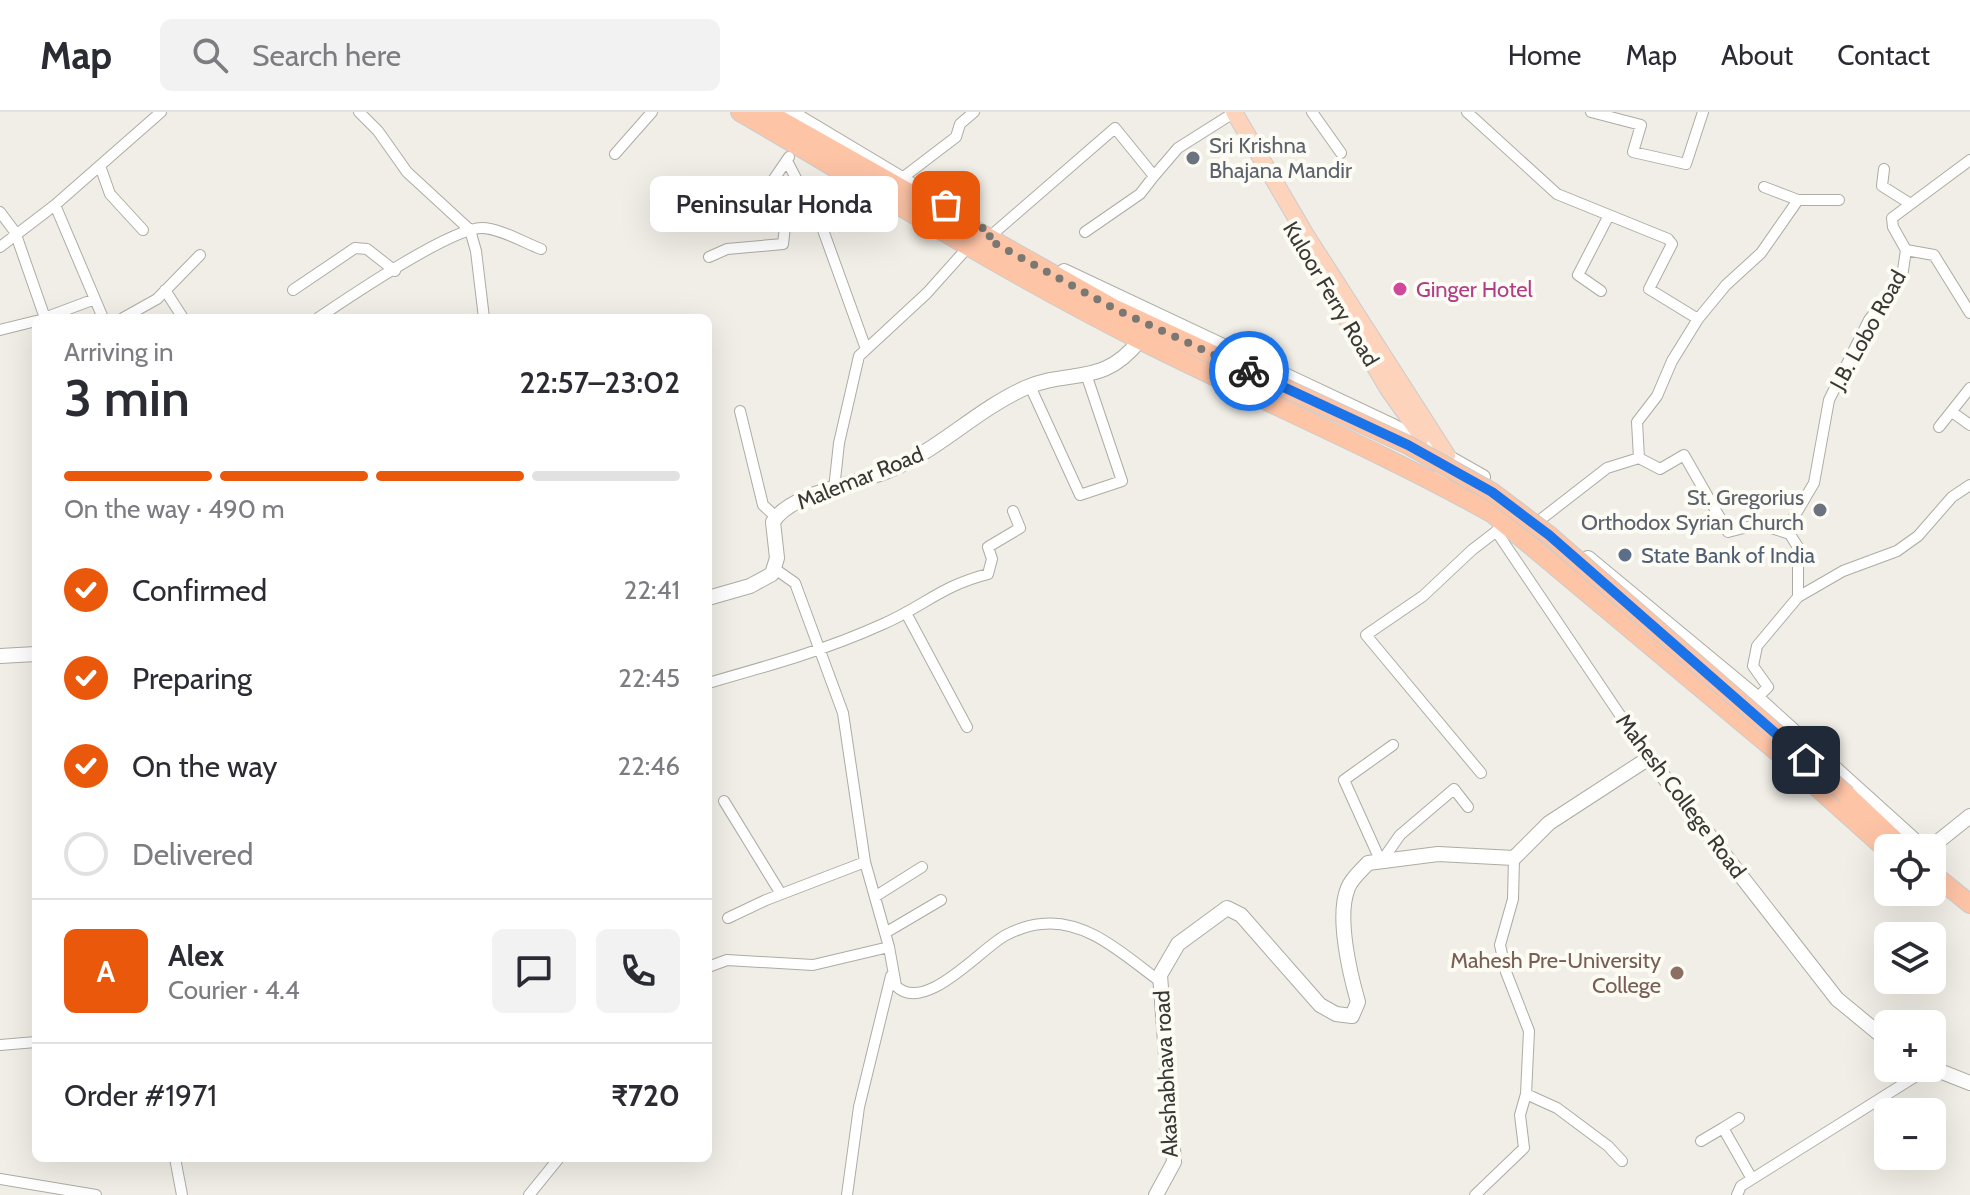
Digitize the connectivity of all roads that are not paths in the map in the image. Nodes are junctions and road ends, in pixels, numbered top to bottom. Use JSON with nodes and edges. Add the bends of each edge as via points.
{"nodes":[{"id":1,"x":161,"y":112,"type":"edge"},
{"id":2,"x":359,"y":112,"type":"edge"},
{"id":3,"x":652,"y":112,"type":"edge"},
{"id":4,"x":740,"y":112,"type":"edge"},
{"id":5,"x":766,"y":112,"type":"edge"},
{"id":6,"x":790,"y":112,"type":"edge"},
{"id":7,"x":974,"y":112,"type":"edge"},
{"id":8,"x":1312,"y":112,"type":"edge"},
{"id":9,"x":1467,"y":112,"type":"edge"},
{"id":10,"x":1591,"y":112,"type":"edge"},
{"id":11,"x":1703,"y":112,"type":"edge"},
{"id":12,"x":1231,"y":113,"type":"edge"},
{"id":13,"x":792,"y":153,"type":"junction"},
{"id":14,"x":1341,"y":153,"type":"dead end"},
{"id":15,"x":615,"y":154,"type":"dead end"},
{"id":16,"x":1970,"y":160,"type":"edge"},
{"id":17,"x":100,"y":166,"type":"junction"},
{"id":18,"x":1884,"y":169,"type":"dead end"},
{"id":19,"x":1154,"y":176,"type":"junction"},
{"id":20,"x":897,"y":182,"type":"junction"},
{"id":21,"x":1764,"y":187,"type":"dead end"},
{"id":22,"x":1798,"y":200,"type":"junction"},
{"id":23,"x":1839,"y":200,"type":"dead end"},
{"id":24,"x":1909,"y":203,"type":"junction"},
{"id":25,"x":55,"y":205,"type":"junction"},
{"id":26,"x":0,"y":212,"type":"edge"},
{"id":27,"x":1608,"y":217,"type":"junction"},
{"id":28,"x":143,"y":230,"type":"dead end"},
{"id":29,"x":470,"y":230,"type":"junction"},
{"id":30,"x":1085,"y":232,"type":"dead end"},
{"id":31,"x":17,"y":236,"type":"junction"},
{"id":32,"x":983,"y":240,"type":"junction"},
{"id":33,"x":0,"y":247,"type":"edge"},
{"id":34,"x":541,"y":249,"type":"dead end"},
{"id":35,"x":1906,"y":250,"type":"junction"},
{"id":36,"x":200,"y":255,"type":"dead end"},
{"id":37,"x":709,"y":257,"type":"dead end"},
{"id":38,"x":395,"y":271,"type":"junction"},
{"id":39,"x":165,"y":290,"type":"junction"},
{"id":40,"x":293,"y":290,"type":"dead end"},
{"id":41,"x":1601,"y":291,"type":"dead end"},
{"id":42,"x":95,"y":299,"type":"junction"},
{"id":43,"x":1970,"y":313,"type":"edge"},
{"id":44,"x":45,"y":314,"type":"edge"},
{"id":45,"x":56,"y":314,"type":"edge"},
{"id":46,"x":101,"y":314,"type":"edge"},
{"id":47,"x":130,"y":314,"type":"edge"},
{"id":48,"x":180,"y":314,"type":"edge"},
{"id":49,"x":325,"y":314,"type":"edge"},
{"id":50,"x":484,"y":314,"type":"edge"},
{"id":51,"x":1698,"y":319,"type":"junction"},
{"id":52,"x":32,"y":322,"type":"edge"},
{"id":53,"x":0,"y":330,"type":"edge"},
{"id":54,"x":1140,"y":340,"type":"junction"},
{"id":55,"x":866,"y":349,"type":"junction"},
{"id":56,"x":1087,"y":377,"type":"junction"},
{"id":57,"x":1030,"y":386,"type":"junction"},
{"id":58,"x":1970,"y":388,"type":"edge"},
{"id":59,"x":740,"y":411,"type":"dead end"},
{"id":60,"x":1952,"y":412,"type":"junction"},
{"id":61,"x":1970,"y":425,"type":"edge"},
{"id":62,"x":1939,"y":427,"type":"dead end"},
{"id":63,"x":1428,"y":445,"type":"junction"},
{"id":64,"x":1447,"y":455,"type":"junction"},
{"id":65,"x":1639,"y":458,"type":"junction"},
{"id":66,"x":1431,"y":480,"type":"junction"},
{"id":67,"x":1970,"y":485,"type":"edge"},
{"id":68,"x":834,"y":489,"type":"junction"},
{"id":69,"x":1013,"y":511,"type":"dead end"},
{"id":70,"x":776,"y":517,"type":"junction"},
{"id":71,"x":1540,"y":520,"type":"junction"},
{"id":72,"x":1502,"y":527,"type":"junction"},
{"id":73,"x":1790,"y":534,"type":"junction"},
{"id":74,"x":775,"y":569,"type":"junction"},
{"id":75,"x":712,"y":593,"type":"edge"},
{"id":76,"x":1798,"y":597,"type":"junction"},
{"id":77,"x":906,"y":613,"type":"junction"},
{"id":78,"x":822,"y":651,"type":"junction"},
{"id":79,"x":32,"y":654,"type":"edge"},
{"id":80,"x":0,"y":656,"type":"edge"},
{"id":81,"x":712,"y":682,"type":"edge"},
{"id":82,"x":1757,"y":698,"type":"junction"},
{"id":83,"x":967,"y":727,"type":"dead end"},
{"id":84,"x":1393,"y":745,"type":"dead end"},
{"id":85,"x":1649,"y":758,"type":"junction"},
{"id":86,"x":1481,"y":773,"type":"dead end"},
{"id":87,"x":724,"y":801,"type":"dead end"},
{"id":88,"x":1468,"y":807,"type":"dead end"},
{"id":89,"x":1970,"y":816,"type":"edge"},
{"id":90,"x":1876,"y":834,"type":"edge"},
{"id":91,"x":1879,"y":834,"type":"edge"},
{"id":92,"x":1908,"y":834,"type":"edge"},
{"id":93,"x":1946,"y":835,"type":"edge"},
{"id":94,"x":1514,"y":858,"type":"junction"},
{"id":95,"x":865,"y":862,"type":"junction"},
{"id":96,"x":1381,"y":862,"type":"junction"},
{"id":97,"x":922,"y":867,"type":"dead end"},
{"id":98,"x":1946,"y":884,"type":"edge"},
{"id":99,"x":781,"y":894,"type":"junction"},
{"id":100,"x":876,"y":896,"type":"junction"},
{"id":101,"x":1946,"y":898,"type":"edge"},
{"id":102,"x":941,"y":900,"type":"dead end"},
{"id":103,"x":1970,"y":904,"type":"edge"},
{"id":104,"x":1970,"y":915,"type":"edge"},
{"id":105,"x":728,"y":918,"type":"dead end"},
{"id":106,"x":885,"y":933,"type":"junction"},
{"id":107,"x":889,"y":947,"type":"junction"},
{"id":108,"x":712,"y":966,"type":"edge"},
{"id":109,"x":891,"y":976,"type":"junction"},
{"id":110,"x":1161,"y":982,"type":"junction"},
{"id":111,"x":1874,"y":1029,"type":"edge"},
{"id":112,"x":32,"y":1042,"type":"edge"},
{"id":113,"x":0,"y":1045,"type":"edge"},
{"id":114,"x":1946,"y":1074,"type":"edge"},
{"id":115,"x":1908,"y":1082,"type":"edge"},
{"id":116,"x":1970,"y":1083,"type":"edge"},
{"id":117,"x":1526,"y":1094,"type":"junction"},
{"id":118,"x":1739,"y":1118,"type":"dead end"},
{"id":119,"x":1723,"y":1128,"type":"junction"},
{"id":120,"x":1701,"y":1141,"type":"dead end"},
{"id":121,"x":1622,"y":1161,"type":"dead end"},
{"id":122,"x":176,"y":1162,"type":"edge"},
{"id":123,"x":556,"y":1162,"type":"edge"},
{"id":124,"x":0,"y":1179,"type":"edge"},
{"id":125,"x":1752,"y":1179,"type":"junction"},
{"id":126,"x":96,"y":1195,"type":"edge"},
{"id":127,"x":182,"y":1195,"type":"edge"},
{"id":128,"x":529,"y":1195,"type":"edge"},
{"id":129,"x":847,"y":1195,"type":"edge"},
{"id":130,"x":1156,"y":1195,"type":"edge"},
{"id":131,"x":1475,"y":1195,"type":"edge"},
{"id":132,"x":1737,"y":1195,"type":"edge"}],
"edges":[{"from":1,"to":17,"type":"street"},
{"from":2,"to":29,"type":"street","via":[[407,172]]},
{"from":3,"to":15,"type":"street"},
{"from":4,"to":13,"type":"highway"},
{"from":5,"to":20,"type":"highway"},
{"from":6,"to":20,"type":"street"},
{"from":7,"to":20,"type":"street","via":[[960,124],[956,137]]},
{"from":8,"to":14,"type":"street"},
{"from":9,"to":27,"type":"street","via":[[1557,194]]},
{"from":10,"to":11,"type":"street","via":[[1641,125],[1633,152],[1686,164]]},
{"from":12,"to":19,"type":"street","via":[[1178,148]]},
{"from":12,"to":63,"type":"main road","name":"Kuloor Ferry Road","via":[[1388,389]]},
{"from":12,"to":64,"type":"main road","name":"Kuloor Ferry Road"},
{"from":13,"to":32,"type":"highway"},
{"from":13,"to":37,"type":"street","via":[[765,192],[785,227],[783,244],[727,249]]},
{"from":13,"to":55,"type":"street"},
{"from":16,"to":24,"type":"street"},
{"from":17,"to":25,"type":"street"},
{"from":17,"to":28,"type":"street","via":[[110,194]]},
{"from":18,"to":24,"type":"street","via":[[1882,186]]},
{"from":19,"to":30,"type":"street","via":[[1140,194]]},
{"from":19,"to":32,"type":"street","via":[[1115,128]]},
{"from":20,"to":32,"type":"highway"},
{"from":21,"to":22,"type":"street"},
{"from":22,"to":23,"type":"street"},
{"from":22,"to":51,"type":"street","via":[[1761,253]]},
{"from":24,"to":35,"type":"street","name":"J.B. Lobo Road","via":[[1892,218]]},
{"from":25,"to":31,"type":"street"},
{"from":25,"to":42,"type":"street"},
{"from":26,"to":31,"type":"street"},
{"from":27,"to":41,"type":"street","via":[[1578,275]]},
{"from":27,"to":51,"type":"street","via":[[1668,239],[1670,252],[1649,289]]},
{"from":29,"to":34,"type":"street","via":[[485,228]]},
{"from":29,"to":38,"type":"street"},
{"from":29,"to":50,"type":"street"},
{"from":31,"to":33,"type":"street"},
{"from":31,"to":44,"type":"street"},
{"from":32,"to":54,"type":"highway"},
{"from":32,"to":55,"type":"street"},
{"from":32,"to":63,"type":"street","via":[[1261,362]]},
{"from":32,"to":91,"type":"highway","bridge":true,"via":[[1170,337],[1408,445],[1492,492],[1847,795]]},
{"from":35,"to":43,"type":"street","via":[[1934,255]]},
{"from":35,"to":73,"type":"street","name":"J.B. Lobo Road","via":[[1902,277],[1869,320],[1829,400],[1814,483],[1791,522]]},
{"from":36,"to":39,"type":"street"},
{"from":38,"to":40,"type":"street","via":[[367,249],[355,248]]},
{"from":38,"to":49,"type":"street"},
{"from":39,"to":47,"type":"street"},
{"from":39,"to":48,"type":"street"},
{"from":42,"to":45,"type":"street"},
{"from":42,"to":46,"type":"street"},
{"from":51,"to":65,"type":"street","via":[[1637,422]]},
{"from":52,"to":53,"type":"street"},
{"from":54,"to":56,"type":"street","name":"Malemar Road","via":[[1127,355]]},
{"from":54,"to":66,"type":"highway"},
{"from":55,"to":68,"type":"street","via":[[859,356],[839,443]]},
{"from":56,"to":57,"type":"street","name":"Malemar Road"},
{"from":56,"to":57,"type":"street","via":[[1122,481],[1080,495]]},
{"from":57,"to":68,"type":"street","name":"Malemar Road","via":[[934,448]]},
{"from":58,"to":60,"type":"street"},
{"from":59,"to":70,"type":"street","via":[[763,505]]},
{"from":60,"to":61,"type":"street"},
{"from":60,"to":62,"type":"street"},
{"from":63,"to":64,"type":"street"},
{"from":63,"to":66,"type":"main road"},
{"from":64,"to":66,"type":"main road"},
{"from":64,"to":71,"type":"street"},
{"from":65,"to":71,"type":"street","via":[[1607,468]]},
{"from":65,"to":73,"type":"street","via":[[1660,469],[1684,455],[1728,532],[1759,524]]},
{"from":66,"to":72,"type":"highway"},
{"from":67,"to":76,"type":"street","via":[[1897,551],[1843,571]]},
{"from":68,"to":70,"type":"street","name":"Malemar Road","via":[[803,499]]},
{"from":69,"to":77,"type":"street","via":[[1020,528],[988,547],[988,574],[956,582]]},
{"from":70,"to":74,"type":"street","name":"Malemar Road"},
{"from":71,"to":82,"type":"street"},
{"from":72,"to":85,"type":"street","name":"Mahesh College Road"},
{"from":72,"to":86,"type":"street","via":[[1423,596],[1366,635]]},
{"from":72,"to":90,"type":"highway"},
{"from":73,"to":76,"type":"street","via":[[1798,547]]},
{"from":74,"to":75,"type":"street","via":[[750,586]]},
{"from":74,"to":78,"type":"street","via":[[795,583]]},
{"from":76,"to":82,"type":"street","via":[[1757,646],[1753,666],[1768,687]]},
{"from":77,"to":78,"type":"street"},
{"from":77,"to":83,"type":"street"},
{"from":78,"to":81,"type":"street"},
{"from":78,"to":95,"type":"street","via":[[843,713]]},
{"from":79,"to":80,"type":"street"},
{"from":82,"to":92,"type":"street"},
{"from":84,"to":96,"type":"street","via":[[1344,780]]},
{"from":85,"to":94,"type":"street","via":[[1549,823]]},
{"from":85,"to":111,"type":"street","name":"Mahesh College Road","via":[[1837,999]]},
{"from":87,"to":99,"type":"street"},
{"from":88,"to":96,"type":"street","via":[[1454,789],[1400,835]]},
{"from":89,"to":93,"type":"street"},
{"from":94,"to":96,"type":"street","name":"Akashabhava road","via":[[1438,854]]},
{"from":94,"to":117,"type":"street","via":[[1513,899],[1500,945],[1529,1031]]},
{"from":95,"to":99,"type":"street"},
{"from":95,"to":100,"type":"street"},
{"from":96,"to":110,"type":"street","name":"Akashabhava road","via":[[1368,863],[1348,888],[1348,969],[1358,1002],[1352,1016],[1320,1005],[1241,915],[1227,908],[1178,944],[1166,960]]},
{"from":97,"to":100,"type":"street"},
{"from":98,"to":103,"type":"highway"},
{"from":99,"to":105,"type":"street"},
{"from":100,"to":106,"type":"street"},
{"from":101,"to":104,"type":"highway"},
{"from":102,"to":106,"type":"street"},
{"from":106,"to":107,"type":"street"},
{"from":107,"to":108,"type":"street","via":[[813,965],[727,960]]},
{"from":107,"to":109,"type":"street"},
{"from":109,"to":110,"type":"street","via":[[899,990],[926,990],[966,968],[1004,936],[1042,923],[1086,930]]},
{"from":109,"to":129,"type":"street","via":[[859,1107]]},
{"from":110,"to":130,"type":"street","name":"Akashabhava road","via":[[1174,1162]]},
{"from":112,"to":113,"type":"street"},
{"from":114,"to":116,"type":"street"},
{"from":115,"to":125,"type":"street"},
{"from":117,"to":121,"type":"street","via":[[1557,1108]]},
{"from":117,"to":131,"type":"street","via":[[1520,1115],[1524,1148]]},
{"from":118,"to":119,"type":"street"},
{"from":119,"to":120,"type":"street"},
{"from":119,"to":125,"type":"street"},
{"from":122,"to":127,"type":"street"},
{"from":123,"to":128,"type":"street"},
{"from":124,"to":126,"type":"street"},
{"from":125,"to":132,"type":"street"}]}
